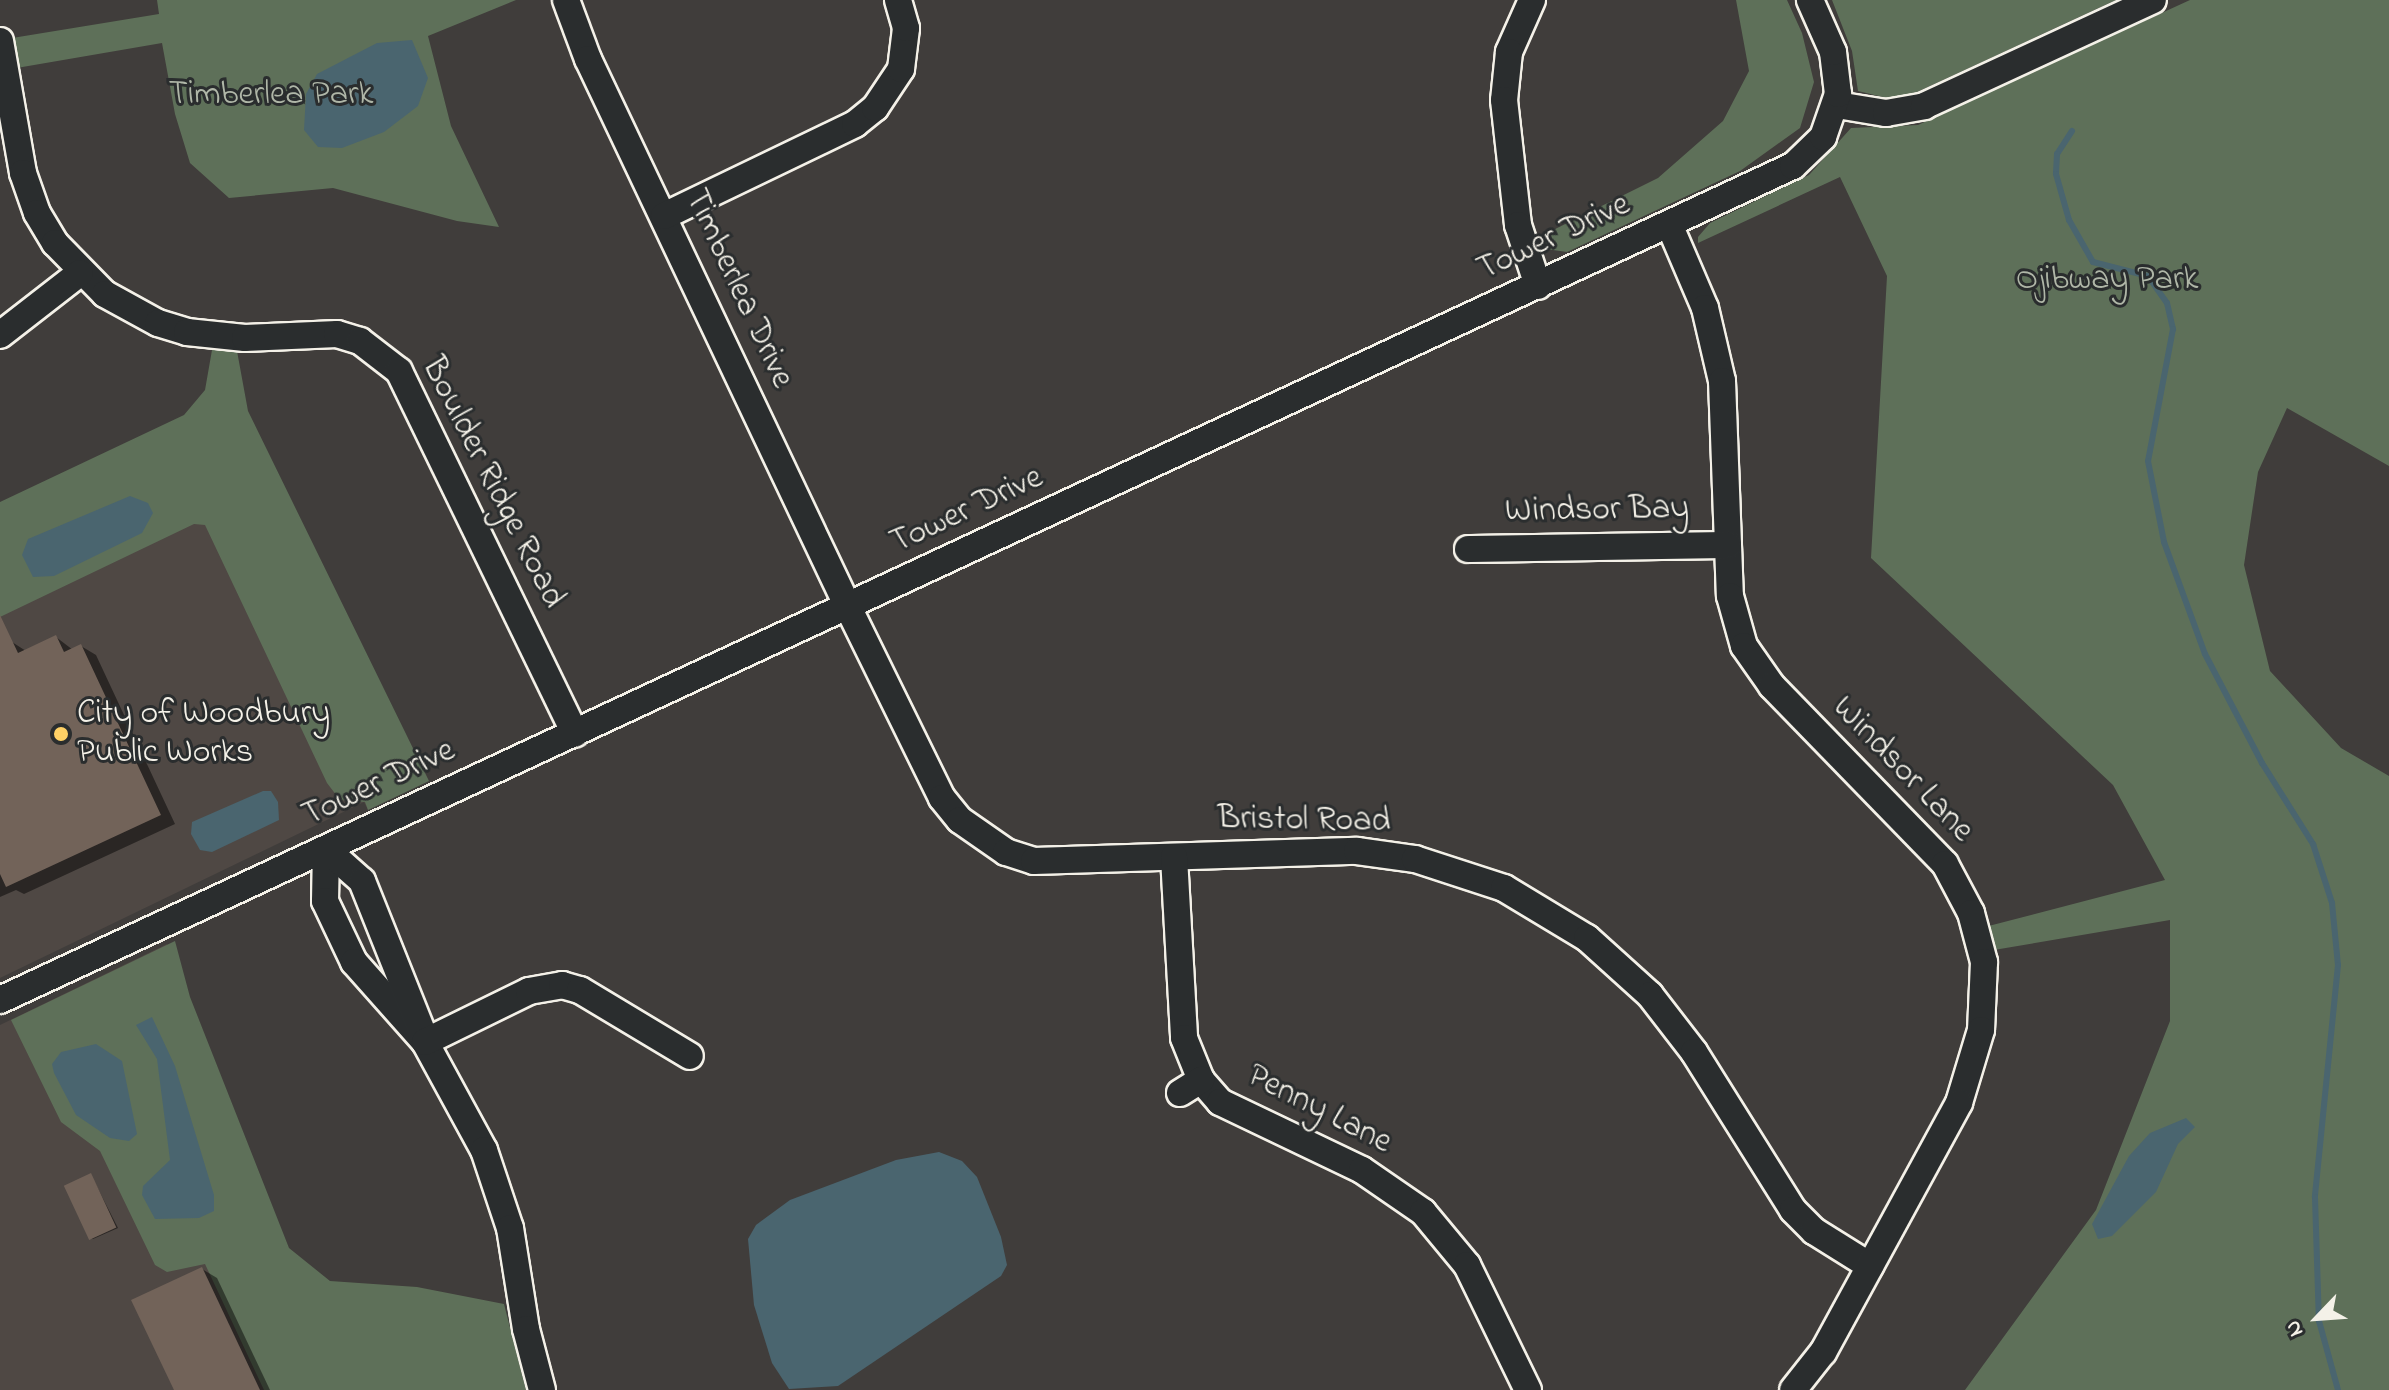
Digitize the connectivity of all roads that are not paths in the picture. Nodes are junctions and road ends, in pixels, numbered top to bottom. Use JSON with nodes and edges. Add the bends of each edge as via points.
{"nodes":[{"id":1,"x":566,"y":0,"type":"edge"},
{"id":2,"x":898,"y":0,"type":"edge"},
{"id":3,"x":1532,"y":0,"type":"edge"},
{"id":4,"x":1810,"y":0,"type":"edge"},
{"id":5,"x":2153,"y":0,"type":"edge"},
{"id":6,"x":0,"y":41,"type":"edge"},
{"id":7,"x":1837,"y":105,"type":"junction"},
{"id":8,"x":664,"y":216,"type":"junction"},
{"id":9,"x":1669,"y":224,"type":"junction"},
{"id":10,"x":80,"y":273,"type":"junction"},
{"id":11,"x":1538,"y":286,"type":"junction"},
{"id":12,"x":0,"y":335,"type":"edge"},
{"id":13,"x":1728,"y":545,"type":"junction"},
{"id":14,"x":1468,"y":549,"type":"dead end"},
{"id":15,"x":848,"y":607,"type":"junction"},
{"id":16,"x":575,"y":733,"type":"junction"},
{"id":17,"x":326,"y":849,"type":"junction"},
{"id":18,"x":1174,"y":857,"type":"junction"},
{"id":19,"x":0,"y":1000,"type":"edge"},
{"id":20,"x":425,"y":1042,"type":"junction"},
{"id":21,"x":690,"y":1056,"type":"dead end"},
{"id":22,"x":1870,"y":1266,"type":"junction"},
{"id":23,"x":542,"y":1390,"type":"edge"},
{"id":24,"x":1528,"y":1390,"type":"edge"},
{"id":25,"x":1793,"y":1390,"type":"edge"}],
"edges":[{"from":1,"to":8,"type":"street","name":"Timberlea Drive","via":[[588,59]]},
{"from":2,"to":8,"type":"street","via":[[906,28],[903,59],[875,108],[855,124]]},
{"from":3,"to":11,"type":"street","via":[[1509,52],[1504,100],[1518,225]]},
{"from":4,"to":7,"type":"street","name":"Tower Drive","via":[[1836,63]]},
{"from":5,"to":7,"type":"street","via":[[1924,106],[1886,113]]},
{"from":6,"to":10,"type":"street","name":"Boulder Ridge Road","via":[[23,173],[37,213]]},
{"from":7,"to":9,"type":"street","name":"Tower Drive","via":[[1823,137],[1796,164]]},
{"from":8,"to":15,"type":"street","name":"Timberlea Drive"},
{"from":9,"to":11,"type":"street","name":"Tower Drive"},
{"from":9,"to":13,"type":"street","name":"Windsor Lane","via":[[1705,308],[1720,369]]},
{"from":10,"to":12,"type":"street"},
{"from":10,"to":16,"type":"street","name":"Boulder Ridge Road","via":[[132,310],[187,332],[245,338],[337,334],[381,354],[414,394]]},
{"from":11,"to":15,"type":"street","name":"Tower Drive"},
{"from":13,"to":14,"type":"street","name":"Windsor Bay"},
{"from":13,"to":22,"type":"street","name":"Windsor Lane","via":[[1734,619],[1758,669],[1945,864],[1980,938],[1986,993],[1973,1064],[1944,1133]]},
{"from":15,"to":16,"type":"street","name":"Tower Drive"},
{"from":15,"to":18,"type":"street","name":"Bristol Road","via":[[942,798],[979,837],[1034,861]]},
{"from":16,"to":17,"type":"street","name":"Tower Drive"},
{"from":17,"to":19,"type":"street","name":"Tower Drive"},
{"from":17,"to":20,"type":"street","via":[[362,881],[392,946]]},
{"from":17,"to":20,"type":"street","via":[[325,901],[354,962]]},
{"from":18,"to":22,"type":"street","name":"Bristol Road","via":[[1357,851],[1415,859],[1504,888],[1546,910],[1587,938],[1650,995],[1694,1052],[1793,1210],[1814,1231]]},
{"from":18,"to":24,"type":"street","name":"Penny Lane","via":[[1190,1087],[1362,1170],[1423,1212],[1467,1265]]},
{"from":20,"to":21,"type":"street","via":[[529,991],[562,985],[580,990]]},
{"from":20,"to":23,"type":"street","via":[[463,1107],[500,1191]]},
{"from":22,"to":25,"type":"street","name":"Windsor Lane","via":[[1823,1352]]}]}
